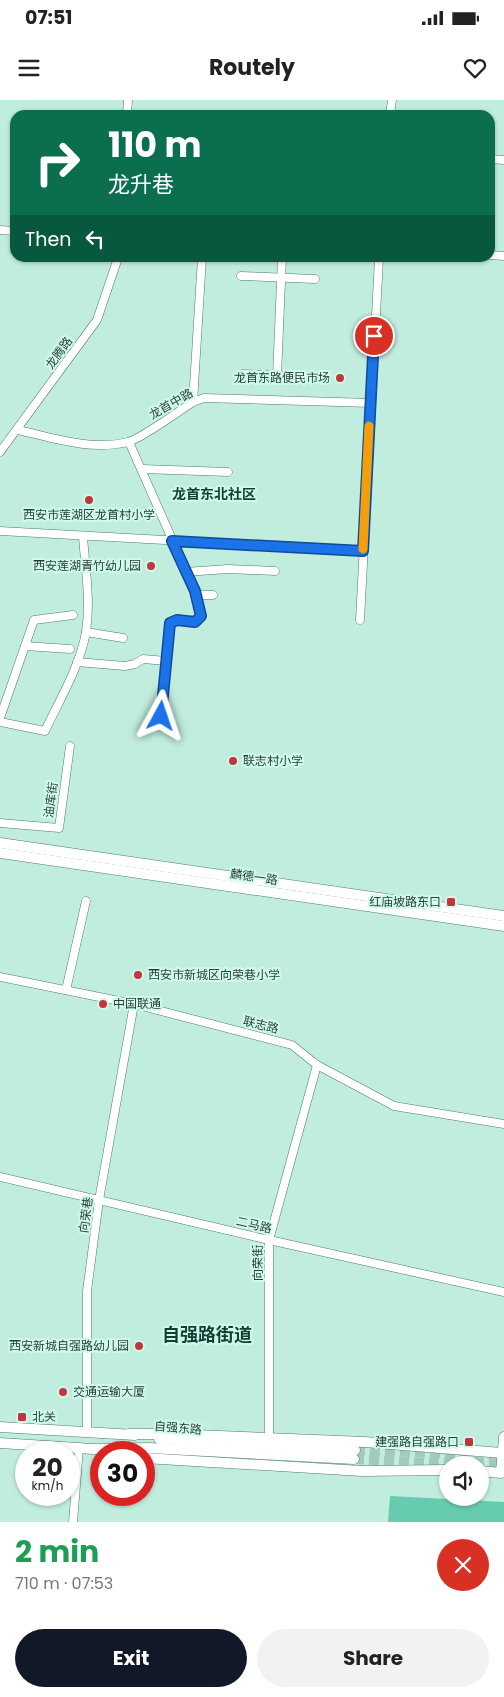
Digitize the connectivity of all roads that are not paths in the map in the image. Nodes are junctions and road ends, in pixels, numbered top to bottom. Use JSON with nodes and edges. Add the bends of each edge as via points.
{"nodes":[{"id":1,"x":117,"y":262,"type":"edge"},
{"id":2,"x":202,"y":262,"type":"edge"},
{"id":3,"x":282,"y":262,"type":"edge"},
{"id":4,"x":379,"y":262,"type":"edge"},
{"id":5,"x":241,"y":276,"type":"dead end"},
{"id":6,"x":282,"y":278,"type":"junction"},
{"id":7,"x":315,"y":279,"type":"dead end"},
{"id":8,"x":244,"y":374,"type":"dead end"},
{"id":9,"x":277,"y":376,"type":"junction"},
{"id":10,"x":306,"y":377,"type":"dead end"},
{"id":11,"x":193,"y":402,"type":"junction"},
{"id":12,"x":370,"y":403,"type":"junction"},
{"id":13,"x":18,"y":430,"type":"junction"},
{"id":14,"x":129,"y":442,"type":"junction"},
{"id":15,"x":0,"y":452,"type":"edge"},
{"id":16,"x":142,"y":469,"type":"junction"},
{"id":17,"x":228,"y":472,"type":"dead end"},
{"id":18,"x":0,"y":531,"type":"edge"},
{"id":19,"x":83,"y":536,"type":"junction"},
{"id":20,"x":172,"y":541,"type":"junction"},
{"id":21,"x":363,"y":551,"type":"junction"},
{"id":22,"x":275,"y":571,"type":"dead end"},
{"id":23,"x":186,"y":572,"type":"junction"},
{"id":24,"x":196,"y":595,"type":"junction"},
{"id":25,"x":213,"y":595,"type":"dead end"},
{"id":26,"x":73,"y":615,"type":"dead end"},
{"id":27,"x":360,"y":620,"type":"dead end"},
{"id":28,"x":86,"y":632,"type":"junction"},
{"id":29,"x":123,"y":638,"type":"dead end"},
{"id":30,"x":25,"y":646,"type":"junction"},
{"id":31,"x":70,"y":649,"type":"dead end"},
{"id":32,"x":166,"y":661,"type":"junction"},
{"id":33,"x":77,"y":662,"type":"junction"},
{"id":34,"x":161,"y":716,"type":"dead end"},
{"id":35,"x":0,"y":720,"type":"edge"},
{"id":36,"x":70,"y":746,"type":"dead end"},
{"id":37,"x":0,"y":823,"type":"edge"},
{"id":38,"x":0,"y":843,"type":"edge"},
{"id":39,"x":0,"y":853,"type":"edge"},
{"id":40,"x":86,"y":901,"type":"dead end"},
{"id":41,"x":504,"y":916,"type":"edge"},
{"id":42,"x":504,"y":926,"type":"edge"},
{"id":43,"x":0,"y":976,"type":"edge"},
{"id":44,"x":66,"y":990,"type":"junction"},
{"id":45,"x":134,"y":1004,"type":"junction"},
{"id":46,"x":317,"y":1065,"type":"junction"},
{"id":47,"x":504,"y":1124,"type":"edge"},
{"id":48,"x":0,"y":1176,"type":"edge"},
{"id":49,"x":99,"y":1200,"type":"junction"},
{"id":50,"x":269,"y":1240,"type":"junction"},
{"id":51,"x":504,"y":1292,"type":"edge"},
{"id":52,"x":0,"y":1427,"type":"edge"},
{"id":53,"x":87,"y":1432,"type":"junction"},
{"id":54,"x":129,"y":1434,"type":"junction"},
{"id":55,"x":504,"y":1437,"type":"edge"},
{"id":56,"x":268,"y":1438,"type":"junction"},
{"id":57,"x":0,"y":1443,"type":"edge"},
{"id":58,"x":15,"y":1444,"type":"edge"},
{"id":59,"x":155,"y":1448,"type":"edge"},
{"id":60,"x":503,"y":1454,"type":"edge"},
{"id":61,"x":155,"y":1459,"type":"edge"},
{"id":62,"x":439,"y":1470,"type":"edge"},
{"id":63,"x":489,"y":1472,"type":"edge"},
{"id":64,"x":503,"y":1473,"type":"edge"},
{"id":65,"x":74,"y":1506,"type":"edge"},
{"id":66,"x":73,"y":1522,"type":"edge"}],
"edges":[{"from":1,"to":13,"type":"street","name":"龙腾路","via":[[97,320]]},
{"from":2,"to":11,"type":"street"},
{"from":3,"to":6,"type":"street"},
{"from":4,"to":12,"type":"street"},
{"from":5,"to":6,"type":"street"},
{"from":6,"to":7,"type":"street"},
{"from":6,"to":9,"type":"street"},
{"from":8,"to":9,"type":"street"},
{"from":9,"to":10,"type":"street"},
{"from":11,"to":12,"type":"street","name":"龙首中路","via":[[222,398]]},
{"from":11,"to":14,"type":"street","name":"龙首中路"},
{"from":12,"to":21,"type":"street"},
{"from":13,"to":14,"type":"street","name":"龙首中路","via":[[82,445]]},
{"from":13,"to":15,"type":"street","name":"龙腾路"},
{"from":14,"to":16,"type":"street"},
{"from":16,"to":17,"type":"street"},
{"from":16,"to":20,"type":"street"},
{"from":18,"to":19,"type":"street"},
{"from":19,"to":20,"type":"street"},
{"from":19,"to":28,"type":"street","via":[[88,601]]},
{"from":20,"to":21,"type":"street"},
{"from":20,"to":23,"type":"street"},
{"from":21,"to":27,"type":"street"},
{"from":22,"to":23,"type":"street","via":[[228,569]]},
{"from":23,"to":24,"type":"street"},
{"from":24,"to":25,"type":"street"},
{"from":24,"to":32,"type":"street","via":[[201,616],[195,622],[177,620],[170,623]]},
{"from":26,"to":30,"type":"street","via":[[35,619]]},
{"from":28,"to":29,"type":"street"},
{"from":28,"to":33,"type":"street"},
{"from":30,"to":31,"type":"street"},
{"from":30,"to":35,"type":"street"},
{"from":32,"to":33,"type":"street","via":[[147,659],[125,666]]},
{"from":32,"to":34,"type":"street"},
{"from":33,"to":35,"type":"street","via":[[45,731]]},
{"from":36,"to":37,"type":"street","name":"油库街","via":[[58,828]]},
{"from":38,"to":41,"type":"main road","name":"麟德一路"},
{"from":39,"to":42,"type":"main road","name":"麟德一路"},
{"from":40,"to":44,"type":"street"},
{"from":43,"to":44,"type":"street","name":"联志路"},
{"from":44,"to":45,"type":"street","name":"联志路"},
{"from":45,"to":46,"type":"street","name":"联志路","via":[[292,1045]]},
{"from":45,"to":49,"type":"street","name":"向荣巷"},
{"from":46,"to":47,"type":"street","name":"联志路","via":[[394,1106]]},
{"from":46,"to":50,"type":"street","name":"向荣街"},
{"from":48,"to":49,"type":"street","name":"二马路"},
{"from":49,"to":50,"type":"street","name":"二马路"},
{"from":49,"to":53,"type":"street","name":"向荣巷","via":[[87,1292]]},
{"from":50,"to":51,"type":"street","name":"二马路"},
{"from":50,"to":56,"type":"street","name":"向荣街"},
{"from":52,"to":53,"type":"main road","name":"自强东路"},
{"from":53,"to":54,"type":"main road","name":"自强东路"},
{"from":54,"to":56,"type":"main road"},
{"from":54,"to":59,"type":"main road","name":"自强东路","via":[[172,1441],[355,1454]]},
{"from":55,"to":60,"type":"main road"},
{"from":56,"to":60,"type":"main road","via":[[365,1442]]},
{"from":57,"to":58,"type":"main road","name":"自强东路"},
{"from":60,"to":64,"type":"main road"},
{"from":61,"to":62,"type":"main road","via":[[362,1471]]},
{"from":63,"to":64,"type":"main road"},
{"from":65,"to":66,"type":"street"}]}
